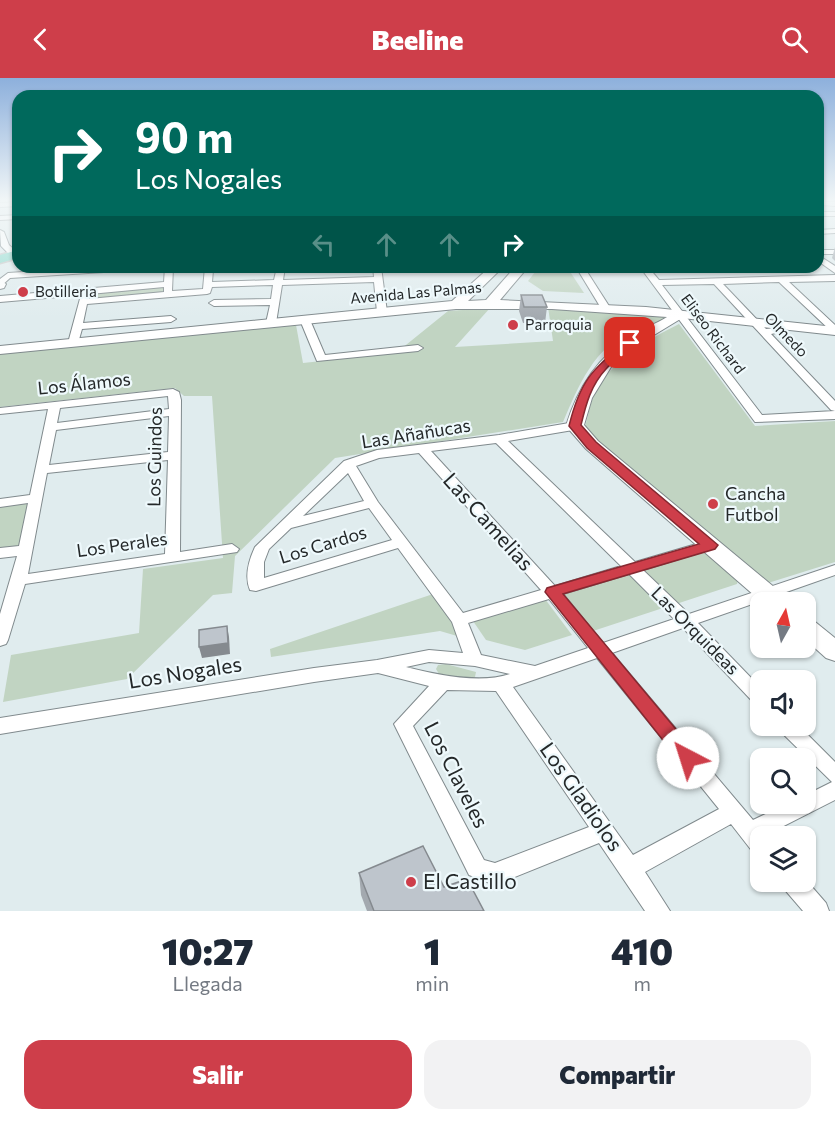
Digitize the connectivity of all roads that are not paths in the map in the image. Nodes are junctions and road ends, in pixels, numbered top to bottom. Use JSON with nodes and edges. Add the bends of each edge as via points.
{"nodes":[{"id":1,"x":9,"y":251,"type":"edge"},
{"id":2,"x":0,"y":259,"type":"edge"},
{"id":3,"x":59,"y":273,"type":"edge"},
{"id":4,"x":170,"y":273,"type":"edge"},
{"id":5,"x":208,"y":273,"type":"edge"},
{"id":6,"x":280,"y":273,"type":"edge"},
{"id":7,"x":378,"y":273,"type":"edge"},
{"id":8,"x":491,"y":273,"type":"edge"},
{"id":9,"x":517,"y":273,"type":"edge"},
{"id":10,"x":584,"y":273,"type":"edge"},
{"id":11,"x":648,"y":273,"type":"edge"},
{"id":12,"x":835,"y":278,"type":"edge"},
{"id":13,"x":379,"y":279,"type":"junction"},
{"id":14,"x":781,"y":279,"type":"junction"},
{"id":15,"x":716,"y":281,"type":"junction"},
{"id":16,"x":2,"y":282,"type":"edge"},
{"id":17,"x":278,"y":283,"type":"junction"},
{"id":18,"x":656,"y":283,"type":"junction"},
{"id":19,"x":207,"y":288,"type":"junction"},
{"id":20,"x":169,"y":289,"type":"junction"},
{"id":21,"x":85,"y":297,"type":"junction"},
{"id":22,"x":0,"y":299,"type":"edge"},
{"id":23,"x":275,"y":302,"type":"junction"},
{"id":24,"x":214,"y":303,"type":"dead end"},
{"id":25,"x":490,"y":304,"type":"junction"},
{"id":26,"x":456,"y":305,"type":"junction"},
{"id":27,"x":604,"y":306,"type":"junction"},
{"id":28,"x":382,"y":312,"type":"junction"},
{"id":29,"x":680,"y":314,"type":"junction"},
{"id":30,"x":171,"y":318,"type":"dead end"},
{"id":31,"x":305,"y":320,"type":"junction"},
{"id":32,"x":271,"y":323,"type":"junction"},
{"id":33,"x":78,"y":326,"type":"junction"},
{"id":34,"x":758,"y":327,"type":"junction"},
{"id":35,"x":783,"y":329,"type":"dead end"},
{"id":36,"x":835,"y":331,"type":"edge"},
{"id":37,"x":73,"y":343,"type":"junction"},
{"id":38,"x":418,"y":348,"type":"dead end"},
{"id":39,"x":0,"y":350,"type":"edge"},
{"id":40,"x":173,"y":393,"type":"joint"},
{"id":41,"x":55,"y":405,"type":"junction"},
{"id":42,"x":835,"y":408,"type":"edge"},
{"id":43,"x":0,"y":411,"type":"edge"},
{"id":44,"x":175,"y":412,"type":"junction"},
{"id":45,"x":835,"y":415,"type":"edge"},
{"id":46,"x":575,"y":426,"type":"junction"},
{"id":47,"x":50,"y":427,"type":"junction"},
{"id":48,"x":499,"y":439,"type":"junction"},
{"id":49,"x":423,"y":450,"type":"junction"},
{"id":50,"x":174,"y":455,"type":"junction"},
{"id":51,"x":349,"y":464,"type":"junction"},
{"id":52,"x":41,"y":470,"type":"junction"},
{"id":53,"x":36,"y":498,"type":"junction"},
{"id":54,"x":0,"y":503,"type":"edge"},
{"id":55,"x":372,"y":503,"type":"junction"},
{"id":56,"x":286,"y":525,"type":"junction"},
{"id":57,"x":401,"y":542,"type":"junction"},
{"id":58,"x":710,"y":545,"type":"junction"},
{"id":59,"x":232,"y":549,"type":"dead end"},
{"id":60,"x":25,"y":550,"type":"junction"},
{"id":61,"x":0,"y":553,"type":"edge"},
{"id":62,"x":172,"y":558,"type":"junction"},
{"id":63,"x":633,"y":568,"type":"junction"},
{"id":64,"x":835,"y":570,"type":"edge"},
{"id":65,"x":19,"y":580,"type":"junction"},
{"id":66,"x":256,"y":586,"type":"joint"},
{"id":67,"x":552,"y":592,"type":"junction"},
{"id":68,"x":765,"y":592,"type":"edge"},
{"id":69,"x":786,"y":592,"type":"edge"},
{"id":70,"x":750,"y":604,"type":"edge"},
{"id":71,"x":459,"y":620,"type":"junction"},
{"id":72,"x":687,"y":622,"type":"junction"},
{"id":73,"x":816,"y":636,"type":"edge"},
{"id":74,"x":0,"y":640,"type":"edge"},
{"id":75,"x":600,"y":650,"type":"junction"},
{"id":76,"x":835,"y":652,"type":"edge"},
{"id":77,"x":475,"y":660,"type":"junction"},
{"id":78,"x":377,"y":667,"type":"junction"},
{"id":79,"x":534,"y":672,"type":"junction"},
{"id":80,"x":443,"y":683,"type":"junction"},
{"id":81,"x":501,"y":684,"type":"junction"},
{"id":82,"x":750,"y":688,"type":"edge"},
{"id":83,"x":0,"y":726,"type":"edge"},
{"id":84,"x":797,"y":736,"type":"edge"},
{"id":85,"x":835,"y":776,"type":"edge"},
{"id":86,"x":835,"y":790,"type":"edge"},
{"id":87,"x":733,"y":812,"type":"junction"},
{"id":88,"x":775,"y":826,"type":"edge"},
{"id":89,"x":604,"y":831,"type":"junction"},
{"id":90,"x":750,"y":832,"type":"edge"},
{"id":91,"x":630,"y":868,"type":"junction"},
{"id":92,"x":802,"y":892,"type":"edge"},
{"id":93,"x":659,"y":911,"type":"edge"},
{"id":94,"x":818,"y":911,"type":"edge"}],
"edges":[{"from":1,"to":2,"type":"main road"},
{"from":3,"to":16,"type":"street"},
{"from":4,"to":20,"type":"street"},
{"from":5,"to":19,"type":"street"},
{"from":6,"to":17,"type":"street"},
{"from":7,"to":13,"type":"street"},
{"from":8,"to":26,"type":"street"},
{"from":9,"to":25,"type":"street"},
{"from":10,"to":27,"type":"street"},
{"from":11,"to":18,"type":"street","name":"Eliseo Richard"},
{"from":12,"to":14,"type":"street"},
{"from":13,"to":17,"type":"street"},
{"from":13,"to":28,"type":"street"},
{"from":14,"to":15,"type":"street"},
{"from":14,"to":36,"type":"street"},
{"from":15,"to":18,"type":"street"},
{"from":15,"to":34,"type":"street","name":"Olmedo"},
{"from":17,"to":19,"type":"street"},
{"from":17,"to":23,"type":"street"},
{"from":18,"to":29,"type":"street","name":"Eliseo Richard"},
{"from":19,"to":20,"type":"street"},
{"from":20,"to":21,"type":"street"},
{"from":21,"to":22,"type":"street"},
{"from":21,"to":33,"type":"street"},
{"from":23,"to":24,"type":"street"},
{"from":23,"to":32,"type":"street"},
{"from":25,"to":26,"type":"street","name":"Avenida Las Palmas"},
{"from":25,"to":27,"type":"street","name":"Avenida Las Palmas"},
{"from":26,"to":28,"type":"street","name":"Avenida Las Palmas"},
{"from":27,"to":29,"type":"street","name":"Avenida Las Palmas"},
{"from":28,"to":31,"type":"street","name":"Avenida Las Palmas"},
{"from":29,"to":34,"type":"street","name":"Avenida Las Palmas"},
{"from":29,"to":45,"type":"street","name":"Eliseo Richard","via":[[759,419]]},
{"from":29,"to":46,"type":"street","via":[[620,350],[603,366],[588,384]]},
{"from":30,"to":33,"type":"street"},
{"from":31,"to":32,"type":"street","name":"Avenida Las Palmas"},
{"from":31,"to":38,"type":"street","via":[[321,359]]},
{"from":32,"to":37,"type":"street","name":"Avenida Las Palmas"},
{"from":33,"to":37,"type":"street"},
{"from":34,"to":35,"type":"street","name":"Avenida Las Palmas"},
{"from":34,"to":36,"type":"street","name":"Avenida Las Palmas"},
{"from":34,"to":42,"type":"street","name":"Olmedo"},
{"from":37,"to":39,"type":"street","name":"Avenida Las Palmas"},
{"from":40,"to":41,"type":"street","name":"Los Álamos"},
{"from":40,"to":44,"type":"street","name":"Los Guindos"},
{"from":41,"to":43,"type":"street","name":"Los Álamos"},
{"from":41,"to":47,"type":"street"},
{"from":44,"to":47,"type":"street"},
{"from":44,"to":50,"type":"street","name":"Los Guindos"},
{"from":46,"to":48,"type":"street","name":"Las Añañucas"},
{"from":46,"to":58,"type":"street","via":[[592,445]]},
{"from":47,"to":52,"type":"street"},
{"from":48,"to":49,"type":"street","name":"Las Añañucas"},
{"from":48,"to":63,"type":"street","name":"Las Orquideas"},
{"from":49,"to":51,"type":"street","name":"Las Añañucas","via":[[377,454]]},
{"from":49,"to":67,"type":"street","name":"Las Camelias"},
{"from":50,"to":52,"type":"street"},
{"from":50,"to":62,"type":"street","name":"Los Guindos"},
{"from":51,"to":55,"type":"street"},
{"from":51,"to":56,"type":"street","name":"Las Añañucas"},
{"from":52,"to":53,"type":"street"},
{"from":53,"to":54,"type":"street"},
{"from":53,"to":60,"type":"street"},
{"from":55,"to":56,"type":"street"},
{"from":55,"to":57,"type":"street"},
{"from":56,"to":66,"type":"street","name":"Las Añañucas","via":[[262,547],[256,562]]},
{"from":57,"to":66,"type":"street","name":"Los Cardos"},
{"from":57,"to":71,"type":"street"},
{"from":58,"to":63,"type":"street"},
{"from":58,"to":68,"type":"street"},
{"from":59,"to":62,"type":"street","name":"Los Perales"},
{"from":60,"to":61,"type":"street"},
{"from":60,"to":65,"type":"street"},
{"from":62,"to":65,"type":"street","name":"Los Perales"},
{"from":63,"to":67,"type":"street"},
{"from":63,"to":72,"type":"street","name":"Las Orquideas"},
{"from":64,"to":69,"type":"street","name":"Los Nogales"},
{"from":65,"to":74,"type":"street"},
{"from":67,"to":71,"type":"street"},
{"from":67,"to":75,"type":"street","name":"Las Camelias"},
{"from":70,"to":72,"type":"street","name":"Los Nogales"},
{"from":71,"to":77,"type":"street"},
{"from":72,"to":75,"type":"street","name":"Los Nogales"},
{"from":72,"to":82,"type":"street","name":"Las Orquideas"},
{"from":73,"to":76,"type":"street"},
{"from":75,"to":79,"type":"street","name":"Los Nogales"},
{"from":75,"to":87,"type":"street","name":"Las Camelias"},
{"from":77,"to":78,"type":"street","name":"Los Nogales","via":[[429,657]]},
{"from":77,"to":79,"type":"street","name":"Los Nogales"},
{"from":78,"to":80,"type":"street","name":"Los Nogales"},
{"from":78,"to":83,"type":"street","name":"Los Nogales"},
{"from":79,"to":81,"type":"street","name":"Los Nogales"},
{"from":80,"to":81,"type":"street","name":"Los Nogales"},
{"from":80,"to":89,"type":"street","name":"Los Claveles","via":[[403,724],[477,867],[495,874]]},
{"from":81,"to":89,"type":"street","name":"Los Gladiolos"},
{"from":84,"to":85,"type":"street"},
{"from":86,"to":88,"type":"street"},
{"from":87,"to":90,"type":"street","name":"Las Camelias"},
{"from":87,"to":91,"type":"street"},
{"from":89,"to":91,"type":"street","name":"Los Gladiolos"},
{"from":91,"to":93,"type":"street","name":"Los Gladiolos"},
{"from":92,"to":94,"type":"street"}]}
